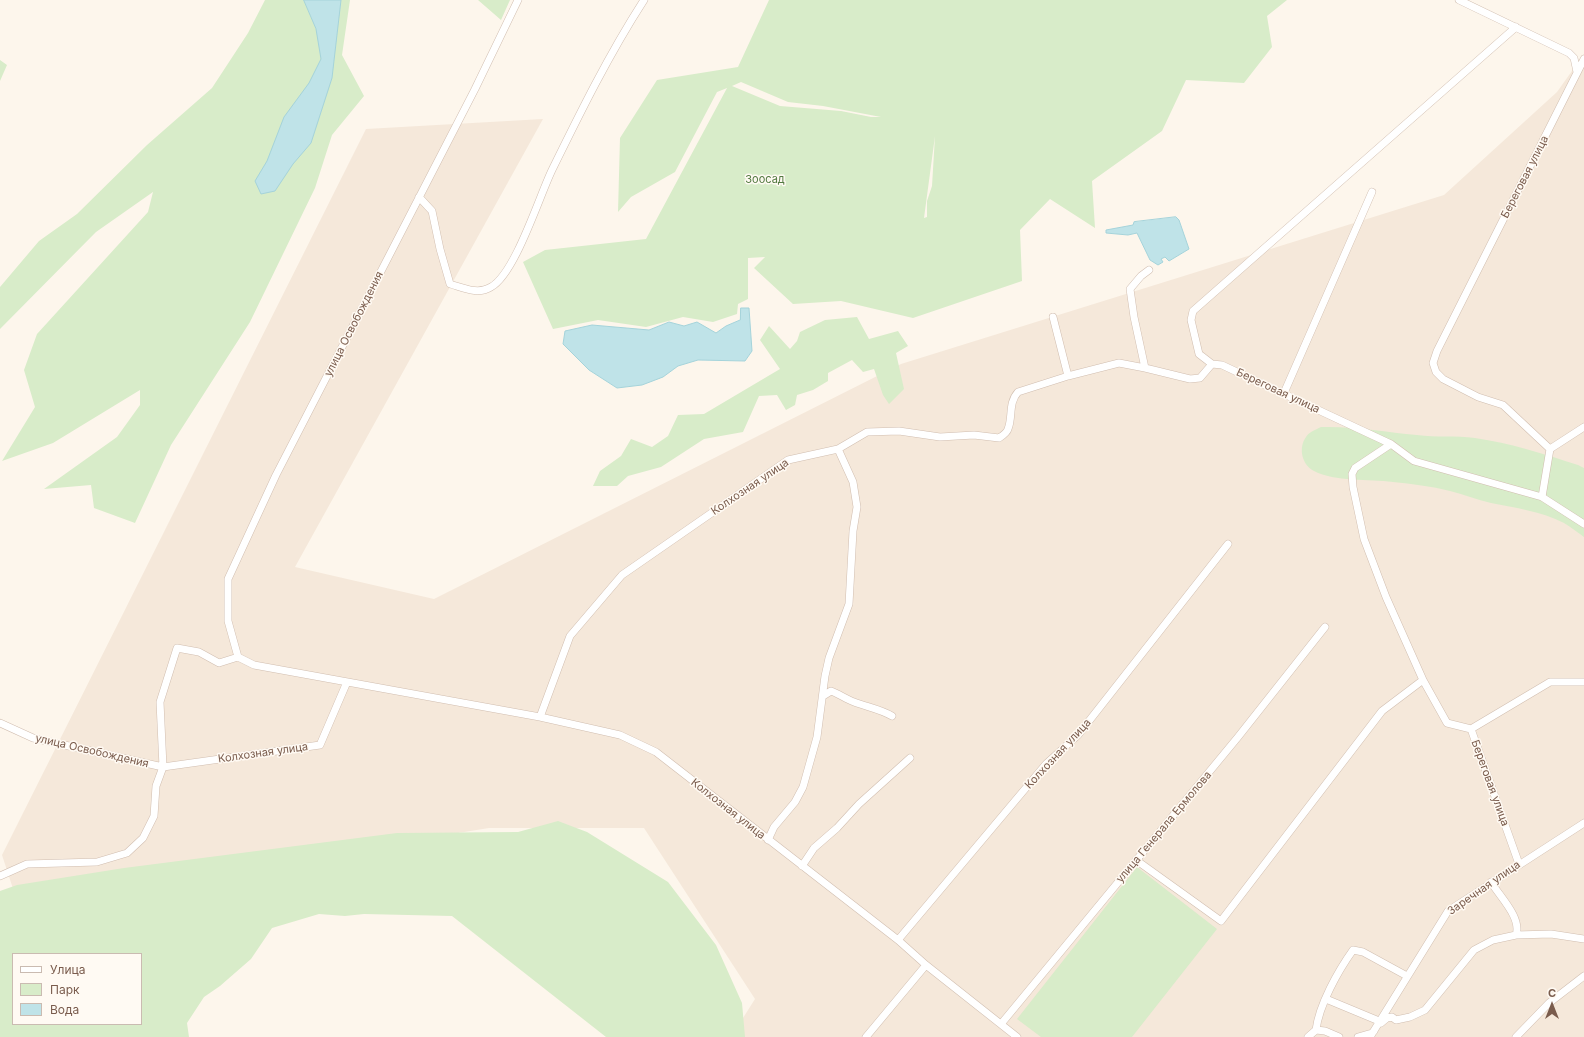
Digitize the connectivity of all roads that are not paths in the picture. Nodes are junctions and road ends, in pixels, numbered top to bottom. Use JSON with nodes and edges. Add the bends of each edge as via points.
{"nodes":[{"id":1,"x":518,"y":0,"type":"edge"},
{"id":2,"x":644,"y":0,"type":"edge"},
{"id":3,"x":1459,"y":0,"type":"edge"},
{"id":4,"x":1516,"y":27,"type":"junction"},
{"id":5,"x":1584,"y":59,"type":"edge"},
{"id":6,"x":1577,"y":72,"type":"junction"},
{"id":7,"x":1372,"y":192,"type":"dead end"},
{"id":8,"x":419,"y":197,"type":"junction"},
{"id":9,"x":1149,"y":270,"type":"dead end"},
{"id":10,"x":1053,"y":317,"type":"dead end"},
{"id":11,"x":1212,"y":364,"type":"junction"},
{"id":12,"x":1145,"y":368,"type":"junction"},
{"id":13,"x":1068,"y":376,"type":"junction"},
{"id":14,"x":1284,"y":393,"type":"junction"},
{"id":15,"x":1584,"y":428,"type":"edge"},
{"id":16,"x":1391,"y":444,"type":"junction"},
{"id":17,"x":838,"y":449,"type":"junction"},
{"id":18,"x":1550,"y":449,"type":"junction"},
{"id":19,"x":1542,"y":497,"type":"junction"},
{"id":20,"x":1584,"y":524,"type":"edge"},
{"id":21,"x":1228,"y":544,"type":"dead end"},
{"id":22,"x":1325,"y":627,"type":"dead end"},
{"id":23,"x":238,"y":657,"type":"junction"},
{"id":24,"x":1423,"y":680,"type":"junction"},
{"id":25,"x":347,"y":682,"type":"junction"},
{"id":26,"x":1584,"y":682,"type":"edge"},
{"id":27,"x":823,"y":696,"type":"junction"},
{"id":28,"x":892,"y":716,"type":"dead end"},
{"id":29,"x":540,"y":717,"type":"junction"},
{"id":30,"x":0,"y":723,"type":"edge"},
{"id":31,"x":1471,"y":729,"type":"junction"},
{"id":32,"x":910,"y":758,"type":"dead end"},
{"id":33,"x":163,"y":766,"type":"junction"},
{"id":34,"x":1584,"y":823,"type":"edge"},
{"id":35,"x":768,"y":840,"type":"junction"},
{"id":36,"x":1136,"y":860,"type":"junction"},
{"id":37,"x":1518,"y":864,"type":"junction"},
{"id":38,"x":802,"y":866,"type":"junction"},
{"id":39,"x":0,"y":876,"type":"edge"},
{"id":40,"x":1491,"y":882,"type":"junction"},
{"id":41,"x":1516,"y":935,"type":"junction"},
{"id":42,"x":1584,"y":939,"type":"edge"},
{"id":43,"x":898,"y":940,"type":"junction"},
{"id":44,"x":926,"y":965,"type":"junction"},
{"id":45,"x":1407,"y":976,"type":"junction"},
{"id":46,"x":1584,"y":976,"type":"edge"},
{"id":47,"x":1326,"y":999,"type":"junction"},
{"id":48,"x":1379,"y":1021,"type":"junction"},
{"id":49,"x":1001,"y":1024,"type":"junction"},
{"id":50,"x":1316,"y":1030,"type":"junction"},
{"id":51,"x":1371,"y":1035,"type":"edge"},
{"id":52,"x":866,"y":1037,"type":"edge"},
{"id":53,"x":1016,"y":1037,"type":"edge"},
{"id":54,"x":1308,"y":1037,"type":"edge"},
{"id":55,"x":1339,"y":1037,"type":"edge"},
{"id":56,"x":1358,"y":1037,"type":"edge"},
{"id":57,"x":1516,"y":1037,"type":"edge"}],
"edges":[{"from":1,"to":8,"type":"street","name":"улица Освобождения"},
{"from":2,"to":8,"type":"street","via":[[626,27],[551,172],[507,272],[491,287],[472,291],[450,284],[432,211]]},
{"from":3,"to":4,"type":"street"},
{"from":4,"to":6,"type":"street","via":[[1569,53],[1574,58]]},
{"from":4,"to":11,"type":"street","via":[[1194,311],[1191,320],[1199,354]]},
{"from":5,"to":6,"type":"street"},
{"from":6,"to":18,"type":"street","name":"Береговая улица","via":[[1433,363],[1436,372],[1443,379],[1478,397],[1504,405]]},
{"from":7,"to":14,"type":"street"},
{"from":8,"to":23,"type":"street","name":"улица Освобождения","via":[[276,475],[228,579],[228,621]]},
{"from":9,"to":12,"type":"street","via":[[1130,289]]},
{"from":10,"to":13,"type":"street"},
{"from":11,"to":12,"type":"street","via":[[1200,378],[1190,379]]},
{"from":11,"to":14,"type":"street","name":"Береговая улица","via":[[1222,365]]},
{"from":12,"to":13,"type":"street","via":[[1119,363]]},
{"from":13,"to":17,"type":"street","name":"Колхозная улица","via":[[1018,392],[1012,402],[1008,430],[999,438],[974,435],[940,437],[899,431],[867,432]]},
{"from":14,"to":16,"type":"street","name":"Береговая улица"},
{"from":15,"to":18,"type":"street"},
{"from":16,"to":19,"type":"street","name":"Береговая улица","via":[[1414,461]]},
{"from":16,"to":24,"type":"street","via":[[1355,468],[1352,474],[1353,487],[1364,539],[1386,597]]},
{"from":17,"to":27,"type":"street","via":[[852,482],[857,507],[853,531],[849,604],[829,658]]},
{"from":17,"to":29,"type":"street","name":"Колхозная улица","via":[[788,460],[622,575],[570,636]]},
{"from":18,"to":19,"type":"street"},
{"from":19,"to":20,"type":"street","name":"Береговая улица"},
{"from":21,"to":43,"type":"street","name":"Колхозная улица","via":[[1078,736],[1046,764]]},
{"from":22,"to":36,"type":"street","name":"улица Генерала Ермолова"},
{"from":23,"to":25,"type":"street","name":"Колхозная улица","via":[[254,665]]},
{"from":23,"to":33,"type":"street","name":"улица Освобождения","via":[[219,662],[199,652],[177,648],[160,702]]},
{"from":24,"to":31,"type":"street","via":[[1447,723]]},
{"from":24,"to":36,"type":"street","via":[[1382,710],[1221,921]]},
{"from":25,"to":29,"type":"street","name":"Колхозная улица"},
{"from":25,"to":33,"type":"street","name":"Колхозная улица","via":[[320,745]]},
{"from":26,"to":31,"type":"street","name":"Береговая улица","via":[[1550,682]]},
{"from":27,"to":28,"type":"street","via":[[832,691]]},
{"from":27,"to":35,"type":"street","via":[[817,737],[803,787],[795,802],[774,827]]},
{"from":29,"to":35,"type":"street","name":"Колхозная улица","via":[[620,735],[656,752]]},
{"from":30,"to":33,"type":"street","name":"улица Освобождения","via":[[33,738]]},
{"from":31,"to":37,"type":"street","name":"Береговая улица"},
{"from":32,"to":38,"type":"street","via":[[814,848]]},
{"from":33,"to":39,"type":"street","name":"улица Освобождения","via":[[156,786],[154,816],[143,838],[126,852],[98,862],[27,864]]},
{"from":34,"to":37,"type":"street","name":"Заречная улица"},
{"from":35,"to":38,"type":"street","name":"Колхозная улица"},
{"from":36,"to":49,"type":"street","name":"улица Генерала Ермолова"},
{"from":37,"to":40,"type":"street","name":"Заречная улица"},
{"from":38,"to":43,"type":"street","name":"Колхозная улица"},
{"from":40,"to":41,"type":"street","via":[[1516,918]]},
{"from":40,"to":45,"type":"street","name":"Заречная улица","via":[[1448,911]]},
{"from":41,"to":42,"type":"street","via":[[1551,934]]},
{"from":41,"to":51,"type":"street","via":[[1493,940],[1474,950],[1425,1010],[1396,1020],[1392,1017],[1387,1018]]},
{"from":43,"to":44,"type":"street","name":"Колхозная улица"},
{"from":44,"to":49,"type":"street","name":"Колхозная улица"},
{"from":44,"to":52,"type":"street"},
{"from":45,"to":47,"type":"street","via":[[1363,952],[1352,950]]},
{"from":45,"to":48,"type":"street","name":"Заречная улица"},
{"from":46,"to":57,"type":"street","via":[[1549,1003]]},
{"from":47,"to":48,"type":"street"},
{"from":47,"to":50,"type":"street"},
{"from":48,"to":51,"type":"street","name":"Заречная улица"},
{"from":49,"to":53,"type":"street","name":"Колхозная улица"},
{"from":50,"to":54,"type":"street"},
{"from":50,"to":55,"type":"street"},
{"from":51,"to":56,"type":"street"}]}
